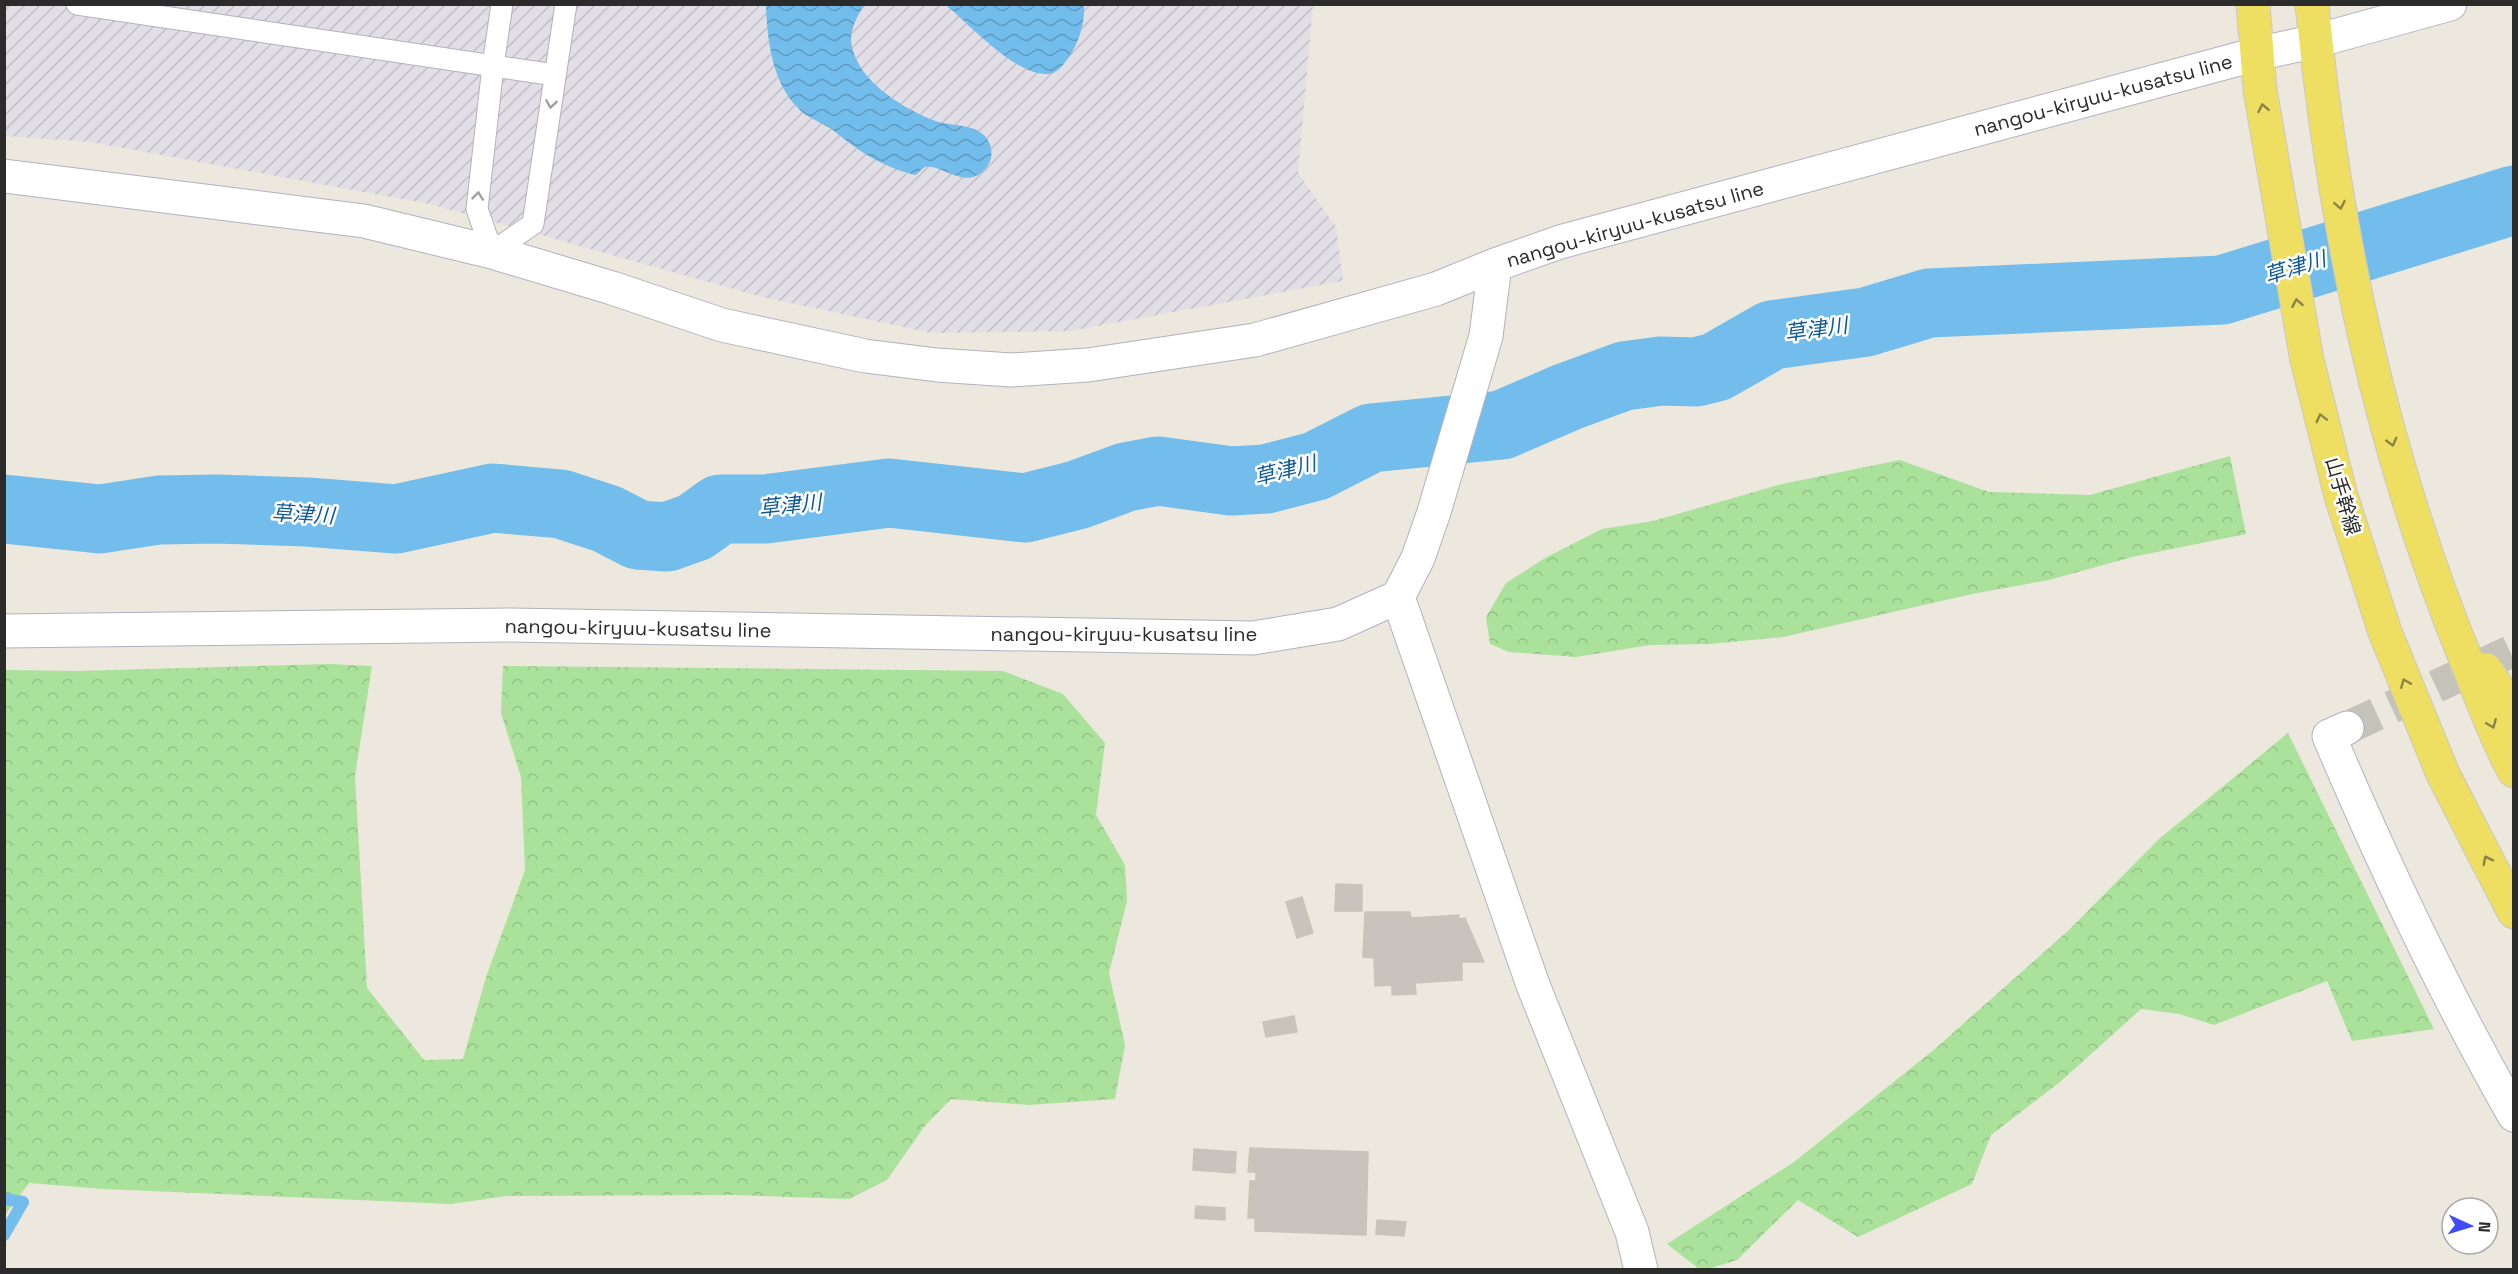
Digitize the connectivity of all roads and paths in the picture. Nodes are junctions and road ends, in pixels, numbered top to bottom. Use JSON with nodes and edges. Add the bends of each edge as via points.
{"nodes":[{"id":1,"x":77,"y":4,"type":"edge"},
{"id":2,"x":502,"y":4,"type":"edge"},
{"id":3,"x":566,"y":4,"type":"edge"},
{"id":4,"x":2253,"y":4,"type":"edge"},
{"id":5,"x":2312,"y":4,"type":"edge"},
{"id":6,"x":2450,"y":4,"type":"edge"},
{"id":7,"x":2316,"y":41,"type":"junction"},
{"id":8,"x":2257,"y":54,"type":"junction"},
{"id":9,"x":493,"y":66,"type":"junction"},
{"id":10,"x":555,"y":75,"type":"junction"},
{"id":11,"x":4,"y":176,"type":"edge"},
{"id":12,"x":492,"y":252,"type":"junction"},
{"id":13,"x":1495,"y":265,"type":"junction"},
{"id":14,"x":1398,"y":597,"type":"junction"},
{"id":15,"x":2441,"y":601,"type":"junction"},
{"id":16,"x":4,"y":631,"type":"edge"},
{"id":17,"x":2514,"y":712,"type":"edge"},
{"id":18,"x":2347,"y":728,"type":"tunnel mouth"},
{"id":19,"x":2514,"y":771,"type":"edge"},
{"id":20,"x":2514,"y":912,"type":"edge"},
{"id":21,"x":2514,"y":1115,"type":"edge"},
{"id":22,"x":1641,"y":1269,"type":"edge"}],
"edges":[{"from":1,"to":9,"type":"lane"},
{"from":2,"to":9,"type":"lane"},
{"from":3,"to":10,"type":"lane"},
{"from":4,"to":8,"type":"main road","name":"山手幹線"},
{"from":5,"to":7,"type":"main road"},
{"from":6,"to":7,"type":"street","name":"nangou-kiryuu-kusatsu line"},
{"from":7,"to":8,"type":"street","name":"nangou-kiryuu-kusatsu line"},
{"from":7,"to":15,"type":"main road","one_way":true,"via":[[2329,147],[2366,345],[2400,474]]},
{"from":8,"to":13,"type":"street","name":"nangou-kiryuu-kusatsu line","via":[[1560,242]]},
{"from":20,"to":8,"type":"main road","name":"山手幹線","one_way":true,"via":[[2443,774],[2385,632],[2341,496],[2307,360]]},
{"from":9,"to":10,"type":"lane"},
{"from":12,"to":9,"type":"lane","one_way":true,"via":[[477,209]]},
{"from":10,"to":12,"type":"lane","one_way":true,"via":[[533,224]]},
{"from":11,"to":12,"type":"street","via":[[364,221]]},
{"from":12,"to":13,"type":"street","via":[[722,325],[865,356],[1011,370],[1088,365],[1256,340],[1436,290]]},
{"from":13,"to":14,"type":"street","name":"nangou-kiryuu-kusatsu line","via":[[1486,336],[1434,512],[1418,558]]},
{"from":14,"to":16,"type":"street","name":"nangou-kiryuu-kusatsu line","via":[[1338,624],[1252,638],[511,625]]},
{"from":14,"to":22,"type":"street","via":[[1533,985],[1632,1232]]},
{"from":15,"to":17,"type":"main road"},
{"from":15,"to":19,"type":"main road","one_way":true},
{"from":18,"to":21,"type":"street","via":[[2329,736],[2368,830],[2446,992]]}]}
